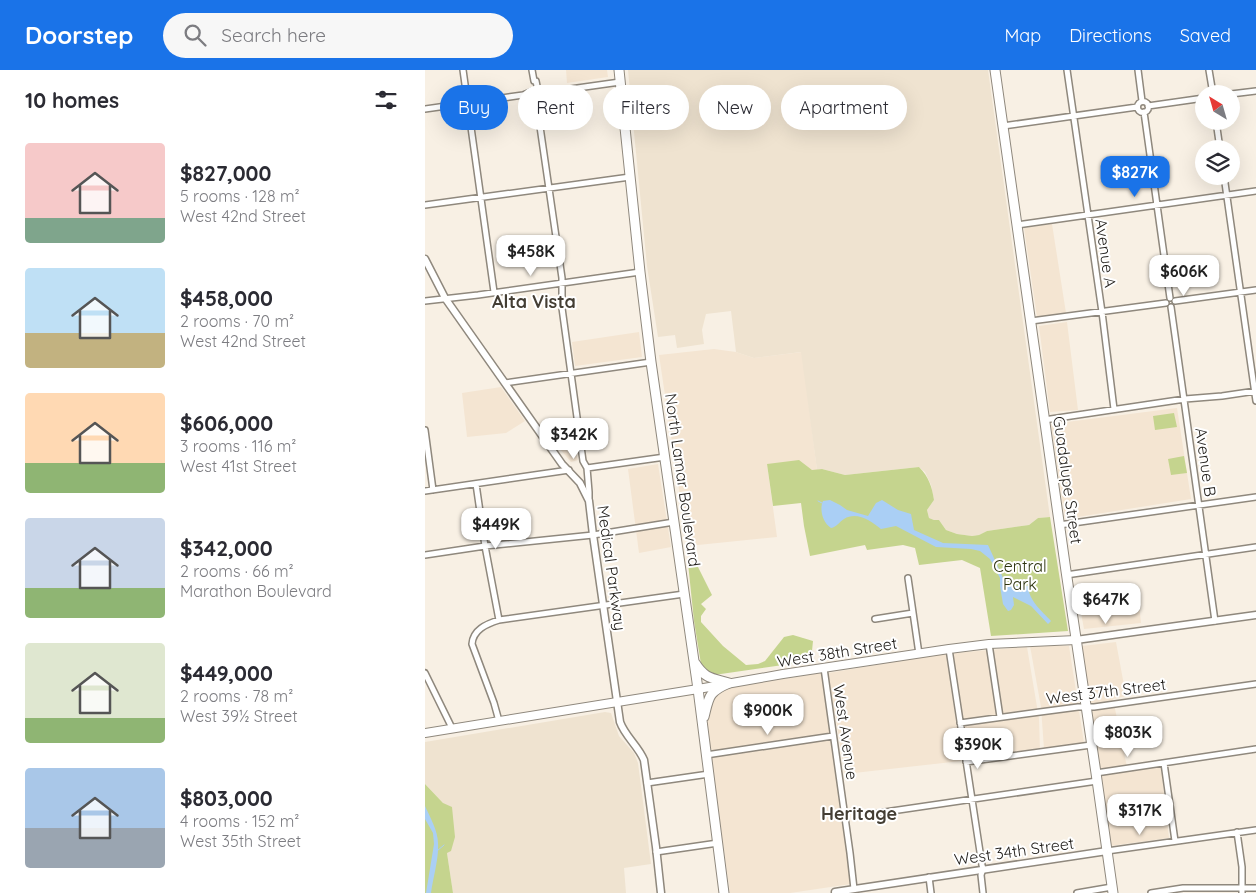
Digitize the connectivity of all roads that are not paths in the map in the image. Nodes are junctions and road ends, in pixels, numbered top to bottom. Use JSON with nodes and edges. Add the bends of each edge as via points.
{"nodes":[{"id":1,"x":463,"y":70,"type":"edge"},
{"id":2,"x":532,"y":70,"type":"edge"},
{"id":3,"x":619,"y":70,"type":"edge"},
{"id":4,"x":995,"y":70,"type":"edge"},
{"id":5,"x":1067,"y":70,"type":"edge"},
{"id":6,"x":1138,"y":70,"type":"edge"},
{"id":7,"x":1209,"y":70,"type":"edge"},
{"id":8,"x":620,"y":82,"type":"junction"},
{"id":9,"x":465,"y":85,"type":"edge"},
{"id":10,"x":535,"y":85,"type":"edge"},
{"id":11,"x":1212,"y":85,"type":"edge"},
{"id":12,"x":593,"y":86,"type":"edge"},
{"id":13,"x":1256,"y":91,"type":"edge"},
{"id":14,"x":1240,"y":93,"type":"edge"},
{"id":15,"x":1195,"y":99,"type":"edge"},
{"id":16,"x":1142,"y":101,"type":"junction"},
{"id":17,"x":1148,"y":106,"type":"junction"},
{"id":18,"x":440,"y":107,"type":"edge"},
{"id":19,"x":1137,"y":107,"type":"junction"},
{"id":20,"x":425,"y":109,"type":"edge"},
{"id":21,"x":1144,"y":112,"type":"junction"},
{"id":22,"x":1073,"y":116,"type":"junction"},
{"id":23,"x":1003,"y":126,"type":"junction"},
{"id":24,"x":471,"y":130,"type":"edge"},
{"id":25,"x":541,"y":130,"type":"edge"},
{"id":26,"x":630,"y":177,"type":"junction"},
{"id":27,"x":1225,"y":185,"type":"edge"},
{"id":28,"x":549,"y":187,"type":"junction"},
{"id":29,"x":1256,"y":191,"type":"edge"},
{"id":30,"x":1227,"y":195,"type":"junction"},
{"id":31,"x":481,"y":197,"type":"junction"},
{"id":32,"x":425,"y":205,"type":"edge"},
{"id":33,"x":1157,"y":205,"type":"junction"},
{"id":34,"x":1088,"y":215,"type":"junction"},
{"id":35,"x":1017,"y":225,"type":"junction"},
{"id":36,"x":425,"y":258,"type":"edge"},
{"id":37,"x":640,"y":272,"type":"junction"},
{"id":38,"x":562,"y":283,"type":"junction"},
{"id":39,"x":1256,"y":290,"type":"edge"},
{"id":40,"x":494,"y":292,"type":"junction"},
{"id":41,"x":1241,"y":292,"type":"junction"},
{"id":42,"x":445,"y":298,"type":"junction"},
{"id":43,"x":425,"y":301,"type":"edge"},
{"id":44,"x":1170,"y":301,"type":"junction"},
{"id":45,"x":1102,"y":312,"type":"junction"},
{"id":46,"x":1031,"y":322,"type":"junction"},
{"id":47,"x":651,"y":362,"type":"junction"},
{"id":48,"x":570,"y":373,"type":"junction"},
{"id":49,"x":505,"y":383,"type":"junction"},
{"id":50,"x":1255,"y":391,"type":"edge"},
{"id":51,"x":1185,"y":399,"type":"junction"},
{"id":52,"x":1256,"y":401,"type":"edge"},
{"id":53,"x":1114,"y":409,"type":"junction"},
{"id":54,"x":1045,"y":420,"type":"junction"},
{"id":55,"x":425,"y":430,"type":"edge"},
{"id":56,"x":665,"y":457,"type":"junction"},
{"id":57,"x":587,"y":468,"type":"junction"},
{"id":58,"x":569,"y":470,"type":"junction"},
{"id":59,"x":476,"y":484,"type":"junction"},
{"id":60,"x":433,"y":490,"type":"junction"},
{"id":61,"x":425,"y":491,"type":"edge"},
{"id":62,"x":1256,"y":497,"type":"edge"},
{"id":63,"x":589,"y":501,"type":"junction"},
{"id":64,"x":1200,"y":505,"type":"junction"},
{"id":65,"x":674,"y":522,"type":"junction"},
{"id":66,"x":1059,"y":524,"type":"junction"},
{"id":67,"x":593,"y":535,"type":"junction"},
{"id":68,"x":485,"y":546,"type":"junction"},
{"id":69,"x":1256,"y":547,"type":"edge"},
{"id":70,"x":1206,"y":554,"type":"junction"},
{"id":71,"x":425,"y":556,"type":"edge"},
{"id":72,"x":1066,"y":575,"type":"junction"},
{"id":73,"x":907,"y":578,"type":"dead end"},
{"id":74,"x":684,"y":594,"type":"junction"},
{"id":75,"x":603,"y":605,"type":"junction"},
{"id":76,"x":913,"y":613,"type":"junction"},
{"id":77,"x":1256,"y":615,"type":"edge"},
{"id":78,"x":875,"y":618,"type":"dead end"},
{"id":79,"x":499,"y":620,"type":"junction"},
{"id":80,"x":1215,"y":621,"type":"junction"},
{"id":81,"x":1076,"y":640,"type":"junction"},
{"id":82,"x":989,"y":644,"type":"junction"},
{"id":83,"x":949,"y":649,"type":"junction"},
{"id":84,"x":919,"y":654,"type":"junction"},
{"id":85,"x":694,"y":660,"type":"junction"},
{"id":86,"x":824,"y":668,"type":"junction"},
{"id":87,"x":425,"y":673,"type":"edge"},
{"id":88,"x":729,"y":683,"type":"junction"},
{"id":89,"x":1256,"y":684,"type":"edge"},
{"id":90,"x":698,"y":689,"type":"junction"},
{"id":91,"x":617,"y":701,"type":"junction"},
{"id":92,"x":1085,"y":707,"type":"junction"},
{"id":93,"x":1000,"y":717,"type":"junction"},
{"id":94,"x":499,"y":721,"type":"junction"},
{"id":95,"x":702,"y":722,"type":"junction"},
{"id":96,"x":960,"y":723,"type":"junction"},
{"id":97,"x":452,"y":728,"type":"junction"},
{"id":98,"x":425,"y":733,"type":"edge"},
{"id":99,"x":833,"y":736,"type":"junction"},
{"id":100,"x":1091,"y":745,"type":"junction"},
{"id":101,"x":1256,"y":749,"type":"edge"},
{"id":102,"x":706,"y":755,"type":"junction"},
{"id":103,"x":966,"y":762,"type":"junction"},
{"id":104,"x":1164,"y":763,"type":"junction"},
{"id":105,"x":709,"y":774,"type":"junction"},
{"id":106,"x":1097,"y":777,"type":"junction"},
{"id":107,"x":647,"y":783,"type":"junction"},
{"id":108,"x":972,"y":798,"type":"junction"},
{"id":109,"x":878,"y":813,"type":"dead end"},
{"id":110,"x":1256,"y":830,"type":"edge"},
{"id":111,"x":1237,"y":832,"type":"junction"},
{"id":112,"x":1175,"y":841,"type":"junction"},
{"id":113,"x":718,"y":843,"type":"junction"},
{"id":114,"x":1107,"y":851,"type":"junction"},
{"id":115,"x":656,"y":852,"type":"junction"},
{"id":116,"x":983,"y":870,"type":"junction"},
{"id":117,"x":929,"y":877,"type":"junction"},
{"id":118,"x":1253,"y":888,"type":"edge"},
{"id":119,"x":854,"y":889,"type":"junction"},
{"id":120,"x":1112,"y":890,"type":"edge"},
{"id":121,"x":1242,"y":891,"type":"edge"},
{"id":122,"x":832,"y":892,"type":"edge"},
{"id":123,"x":661,"y":893,"type":"edge"},
{"id":124,"x":724,"y":893,"type":"edge"},
{"id":125,"x":931,"y":893,"type":"edge"},
{"id":126,"x":983,"y":893,"type":"edge"},
{"id":127,"x":1077,"y":893,"type":"edge"},
{"id":128,"x":1151,"y":893,"type":"edge"}],
"edges":[{"from":1,"to":9,"type":"street"},
{"from":2,"to":10,"type":"street"},
{"from":3,"to":8,"type":"main road","name":"North Lamar Boulevard"},
{"from":4,"to":23,"type":"main road","name":"Guadalupe Street"},
{"from":5,"to":22,"type":"street","name":"Avenue A"},
{"from":6,"to":16,"type":"street"},
{"from":7,"to":11,"type":"street"},
{"from":8,"to":12,"type":"street"},
{"from":8,"to":26,"type":"main road","name":"North Lamar Boulevard"},
{"from":13,"to":14,"type":"street"},
{"from":15,"to":17,"type":"street"},
{"from":16,"to":17,"type":"street"},
{"from":16,"to":19,"type":"street"},
{"from":17,"to":21,"type":"street"},
{"from":18,"to":20,"type":"street"},
{"from":19,"to":21,"type":"street"},
{"from":19,"to":22,"type":"street"},
{"from":21,"to":33,"type":"street"},
{"from":22,"to":23,"type":"street"},
{"from":22,"to":34,"type":"street","name":"Avenue A"},
{"from":23,"to":35,"type":"main road","name":"Guadalupe Street"},
{"from":24,"to":31,"type":"street"},
{"from":25,"to":28,"type":"street"},
{"from":26,"to":28,"type":"street"},
{"from":26,"to":37,"type":"main road","name":"North Lamar Boulevard"},
{"from":27,"to":30,"type":"street"},
{"from":28,"to":31,"type":"street"},
{"from":28,"to":38,"type":"street"},
{"from":29,"to":30,"type":"street"},
{"from":30,"to":33,"type":"street"},
{"from":30,"to":41,"type":"street"},
{"from":31,"to":32,"type":"street"},
{"from":31,"to":40,"type":"street"},
{"from":33,"to":34,"type":"street"},
{"from":33,"to":44,"type":"street"},
{"from":34,"to":35,"type":"street"},
{"from":34,"to":45,"type":"street","name":"Avenue A"},
{"from":35,"to":46,"type":"main road","name":"Guadalupe Street"},
{"from":36,"to":42,"type":"street","name":"Medical Parkway"},
{"from":37,"to":38,"type":"street"},
{"from":37,"to":47,"type":"main road","name":"North Lamar Boulevard"},
{"from":38,"to":40,"type":"street"},
{"from":38,"to":48,"type":"street"},
{"from":39,"to":41,"type":"street"},
{"from":40,"to":42,"type":"street"},
{"from":41,"to":44,"type":"street"},
{"from":41,"to":50,"type":"street"},
{"from":42,"to":43,"type":"street"},
{"from":42,"to":49,"type":"street","name":"Medical Parkway"},
{"from":44,"to":45,"type":"street"},
{"from":44,"to":51,"type":"street","name":"Avenue B","via":[[1175,304],[1171,307]]},
{"from":45,"to":46,"type":"street"},
{"from":45,"to":53,"type":"street","name":"Avenue A"},
{"from":46,"to":54,"type":"main road","name":"Guadalupe Street"},
{"from":47,"to":48,"type":"street"},
{"from":47,"to":56,"type":"main road","name":"North Lamar Boulevard"},
{"from":48,"to":49,"type":"street"},
{"from":48,"to":57,"type":"street","via":[[583,461]]},
{"from":49,"to":58,"type":"street","name":"Medical Parkway"},
{"from":50,"to":51,"type":"street"},
{"from":50,"to":52,"type":"street"},
{"from":51,"to":53,"type":"street"},
{"from":51,"to":64,"type":"street","name":"Avenue B"},
{"from":53,"to":54,"type":"street"},
{"from":54,"to":66,"type":"main road","name":"Guadalupe Street"},
{"from":55,"to":60,"type":"street"},
{"from":56,"to":57,"type":"street"},
{"from":56,"to":65,"type":"main road","name":"North Lamar Boulevard"},
{"from":57,"to":63,"type":"street"},
{"from":58,"to":59,"type":"street"},
{"from":58,"to":63,"type":"street","name":"Medical Parkway"},
{"from":59,"to":60,"type":"street"},
{"from":59,"to":68,"type":"street"},
{"from":60,"to":61,"type":"street"},
{"from":62,"to":64,"type":"street"},
{"from":63,"to":67,"type":"street","name":"Medical Parkway"},
{"from":64,"to":66,"type":"street"},
{"from":64,"to":70,"type":"street","name":"Avenue B"},
{"from":65,"to":67,"type":"street"},
{"from":65,"to":74,"type":"main road","name":"North Lamar Boulevard"},
{"from":66,"to":72,"type":"main road","name":"Guadalupe Street"},
{"from":67,"to":68,"type":"street"},
{"from":67,"to":75,"type":"street","name":"Medical Parkway"},
{"from":68,"to":71,"type":"street"},
{"from":68,"to":79,"type":"street"},
{"from":69,"to":70,"type":"street"},
{"from":70,"to":72,"type":"street"},
{"from":70,"to":80,"type":"street","name":"Avenue B"},
{"from":72,"to":81,"type":"main road","name":"Guadalupe Street"},
{"from":73,"to":76,"type":"street"},
{"from":74,"to":75,"type":"street"},
{"from":74,"to":85,"type":"main road","name":"North Lamar Boulevard"},
{"from":75,"to":79,"type":"street"},
{"from":75,"to":91,"type":"street","name":"Medical Parkway"},
{"from":76,"to":78,"type":"street"},
{"from":76,"to":84,"type":"street"},
{"from":77,"to":80,"type":"street","name":"West 38th Street"},
{"from":79,"to":94,"type":"street","via":[[478,630],[472,644]]},
{"from":80,"to":81,"type":"street","name":"West 38th Street"},
{"from":81,"to":82,"type":"main road","name":"West 38th Street"},
{"from":81,"to":92,"type":"main road","name":"Guadalupe Street"},
{"from":82,"to":83,"type":"main road","name":"West 38th Street"},
{"from":82,"to":93,"type":"street"},
{"from":83,"to":84,"type":"main road","name":"West 38th Street"},
{"from":83,"to":96,"type":"street"},
{"from":84,"to":86,"type":"main road","name":"West 38th Street"},
{"from":85,"to":88,"type":"main road","via":[[706,677]]},
{"from":85,"to":90,"type":"main road","name":"North Lamar Boulevard"},
{"from":86,"to":88,"type":"main road","name":"West 38th Street"},
{"from":86,"to":99,"type":"street","name":"West Avenue"},
{"from":87,"to":97,"type":"street"},
{"from":88,"to":90,"type":"main road","name":"West 38th Street"},
{"from":88,"to":95,"type":"main road","via":[[708,698]]},
{"from":89,"to":92,"type":"street","name":"West 37th Street"},
{"from":90,"to":91,"type":"main road","name":"West 38th Street"},
{"from":90,"to":95,"type":"main road","name":"North Lamar Boulevard"},
{"from":91,"to":94,"type":"main road","name":"West 38th Street"},
{"from":91,"to":107,"type":"street","name":"Medical Parkway","via":[[623,729],[644,760]]},
{"from":92,"to":93,"type":"street","name":"West 37th Street"},
{"from":92,"to":100,"type":"main road","name":"Guadalupe Street"},
{"from":93,"to":96,"type":"street","name":"West 37th Street"},
{"from":94,"to":97,"type":"main road","name":"West 38th Street"},
{"from":95,"to":102,"type":"main road","name":"North Lamar Boulevard"},
{"from":96,"to":103,"type":"street"},
{"from":97,"to":98,"type":"main road","name":"West 38th Street"},
{"from":99,"to":102,"type":"street"},
{"from":99,"to":119,"type":"street","name":"West Avenue"},
{"from":100,"to":103,"type":"street"},
{"from":100,"to":106,"type":"main road","name":"Guadalupe Street"},
{"from":101,"to":104,"type":"street"},
{"from":102,"to":105,"type":"main road","name":"North Lamar Boulevard"},
{"from":103,"to":108,"type":"street"},
{"from":104,"to":106,"type":"street"},
{"from":104,"to":112,"type":"street"},
{"from":105,"to":107,"type":"street"},
{"from":105,"to":113,"type":"main road","name":"North Lamar Boulevard"},
{"from":106,"to":108,"type":"street"},
{"from":106,"to":114,"type":"main road","name":"Guadalupe Street"},
{"from":107,"to":115,"type":"street","name":"Medical Parkway"},
{"from":108,"to":109,"type":"street"},
{"from":108,"to":116,"type":"street"},
{"from":110,"to":111,"type":"street","name":"West 34th Street"},
{"from":111,"to":112,"type":"street","name":"West 34th Street"},
{"from":111,"to":121,"type":"street"},
{"from":112,"to":114,"type":"street","name":"West 34th Street"},
{"from":113,"to":115,"type":"street"},
{"from":113,"to":124,"type":"main road","name":"North Lamar Boulevard"},
{"from":114,"to":116,"type":"street","name":"West 34th Street"},
{"from":114,"to":120,"type":"main road","name":"Guadalupe Street"},
{"from":115,"to":123,"type":"street","name":"Medical Parkway"},
{"from":116,"to":117,"type":"street","name":"West 34th Street"},
{"from":116,"to":126,"type":"street"},
{"from":117,"to":119,"type":"street","name":"West 34th Street","via":[[880,888]]},
{"from":117,"to":125,"type":"street"},
{"from":118,"to":121,"type":"street"},
{"from":119,"to":122,"type":"street","name":"West 34th Street"},
{"from":120,"to":127,"type":"street"},
{"from":121,"to":128,"type":"street","via":[[1183,888]]}]}
